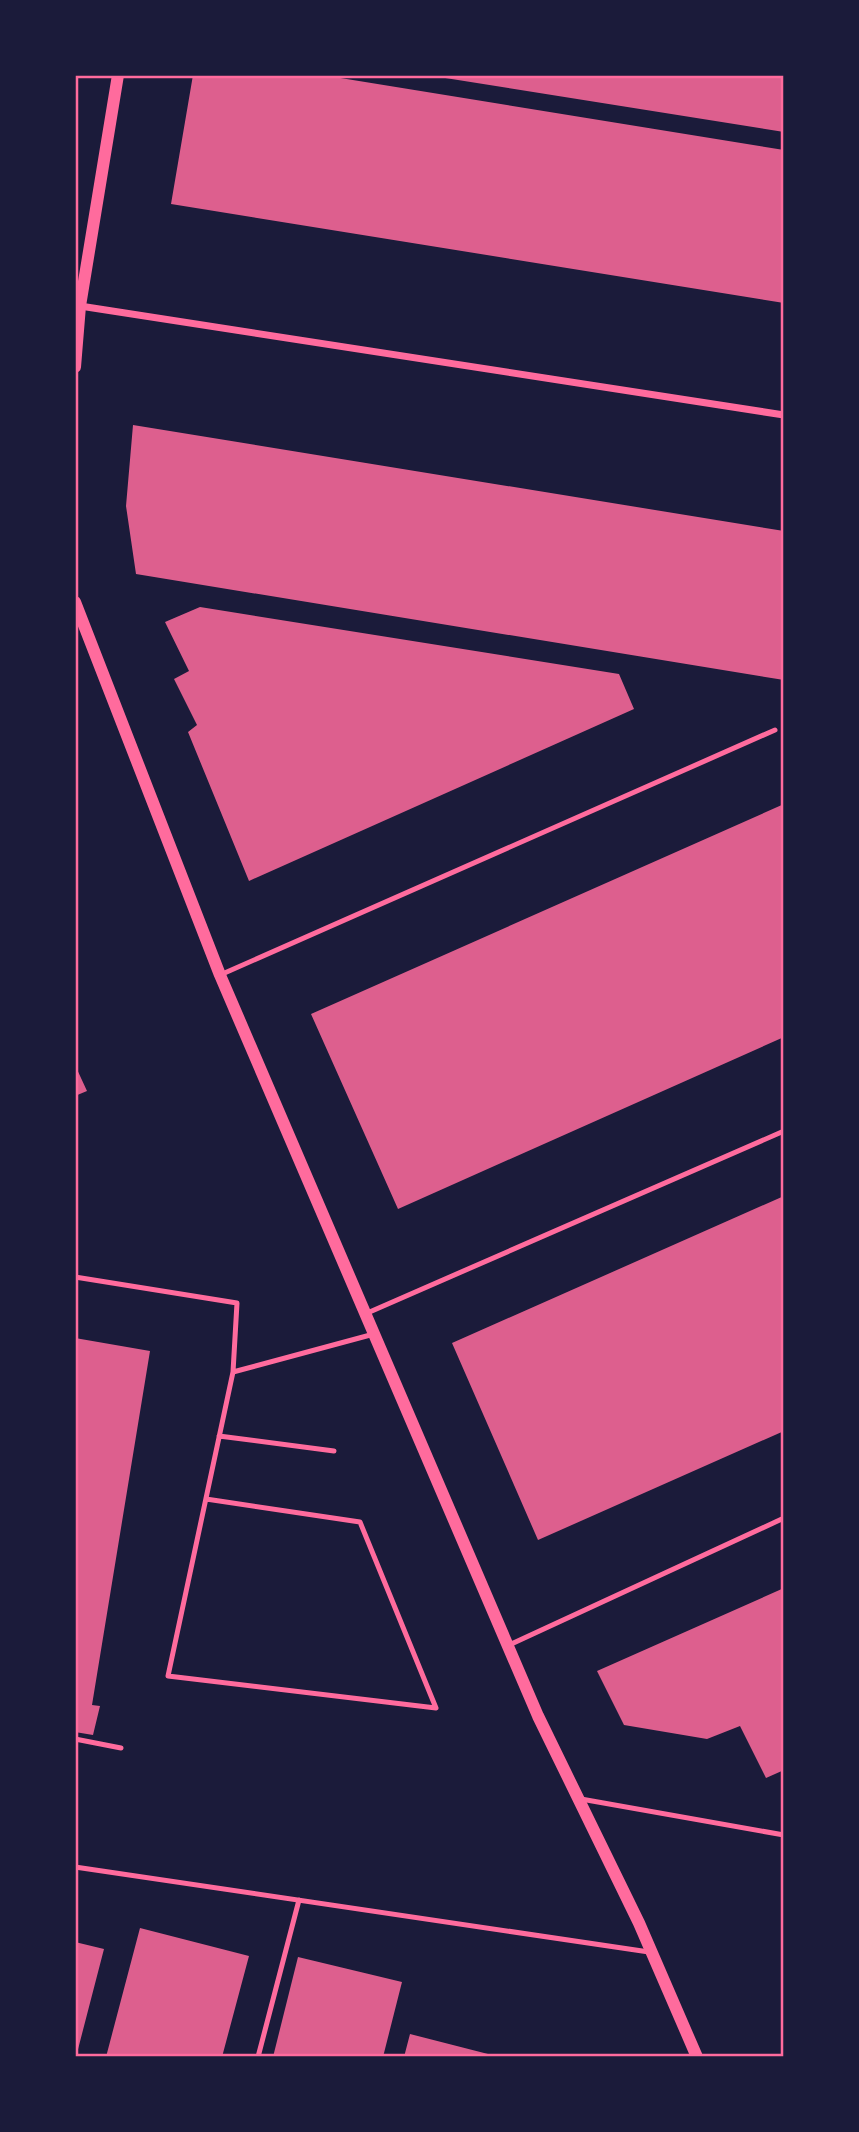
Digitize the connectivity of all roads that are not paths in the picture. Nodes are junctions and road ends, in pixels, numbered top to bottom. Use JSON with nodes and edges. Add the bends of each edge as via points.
{"nodes":[{"id":1,"x":118,"y":75,"type":"edge"},
{"id":2,"x":80,"y":306,"type":"junction"},
{"id":3,"x":75,"y":367,"type":"edge"},
{"id":4,"x":784,"y":415,"type":"edge"},
{"id":5,"x":75,"y":602,"type":"edge"},
{"id":6,"x":775,"y":730,"type":"dead end"},
{"id":7,"x":219,"y":975,"type":"junction"},
{"id":8,"x":784,"y":1131,"type":"edge"},
{"id":9,"x":75,"y":1277,"type":"edge"},
{"id":10,"x":365,"y":1314,"type":"junction"},
{"id":11,"x":374,"y":1334,"type":"junction"},
{"id":12,"x":233,"y":1372,"type":"junction"},
{"id":13,"x":219,"y":1436,"type":"junction"},
{"id":14,"x":334,"y":1451,"type":"dead end"},
{"id":15,"x":206,"y":1499,"type":"junction"},
{"id":16,"x":784,"y":1518,"type":"edge"},
{"id":17,"x":507,"y":1646,"type":"junction"},
{"id":18,"x":75,"y":1739,"type":"edge"},
{"id":19,"x":121,"y":1748,"type":"dead end"},
{"id":20,"x":578,"y":1799,"type":"junction"},
{"id":21,"x":784,"y":1835,"type":"edge"},
{"id":22,"x":75,"y":1867,"type":"edge"},
{"id":23,"x":299,"y":1900,"type":"junction"},
{"id":24,"x":652,"y":1953,"type":"junction"},
{"id":25,"x":258,"y":2057,"type":"edge"},
{"id":26,"x":697,"y":2057,"type":"edge"}],
"edges":[{"from":1,"to":2,"type":"street"},
{"from":2,"to":3,"type":"street"},
{"from":2,"to":4,"type":"street"},
{"from":5,"to":7,"type":"street"},
{"from":6,"to":7,"type":"lane"},
{"from":7,"to":10,"type":"street"},
{"from":8,"to":10,"type":"lane"},
{"from":9,"to":12,"type":"lane","via":[[237,1303]]},
{"from":10,"to":11,"type":"street"},
{"from":11,"to":12,"type":"lane"},
{"from":11,"to":17,"type":"street"},
{"from":12,"to":13,"type":"lane"},
{"from":13,"to":14,"type":"lane"},
{"from":13,"to":15,"type":"lane"},
{"from":15,"to":15,"type":"lane","via":[[168,1676],[436,1708],[360,1522]]},
{"from":16,"to":17,"type":"lane"},
{"from":17,"to":20,"type":"street"},
{"from":18,"to":19,"type":"lane"},
{"from":20,"to":21,"type":"lane"},
{"from":20,"to":24,"type":"street"},
{"from":22,"to":23,"type":"lane"},
{"from":23,"to":24,"type":"lane"},
{"from":23,"to":25,"type":"lane"},
{"from":24,"to":26,"type":"street"}]}
